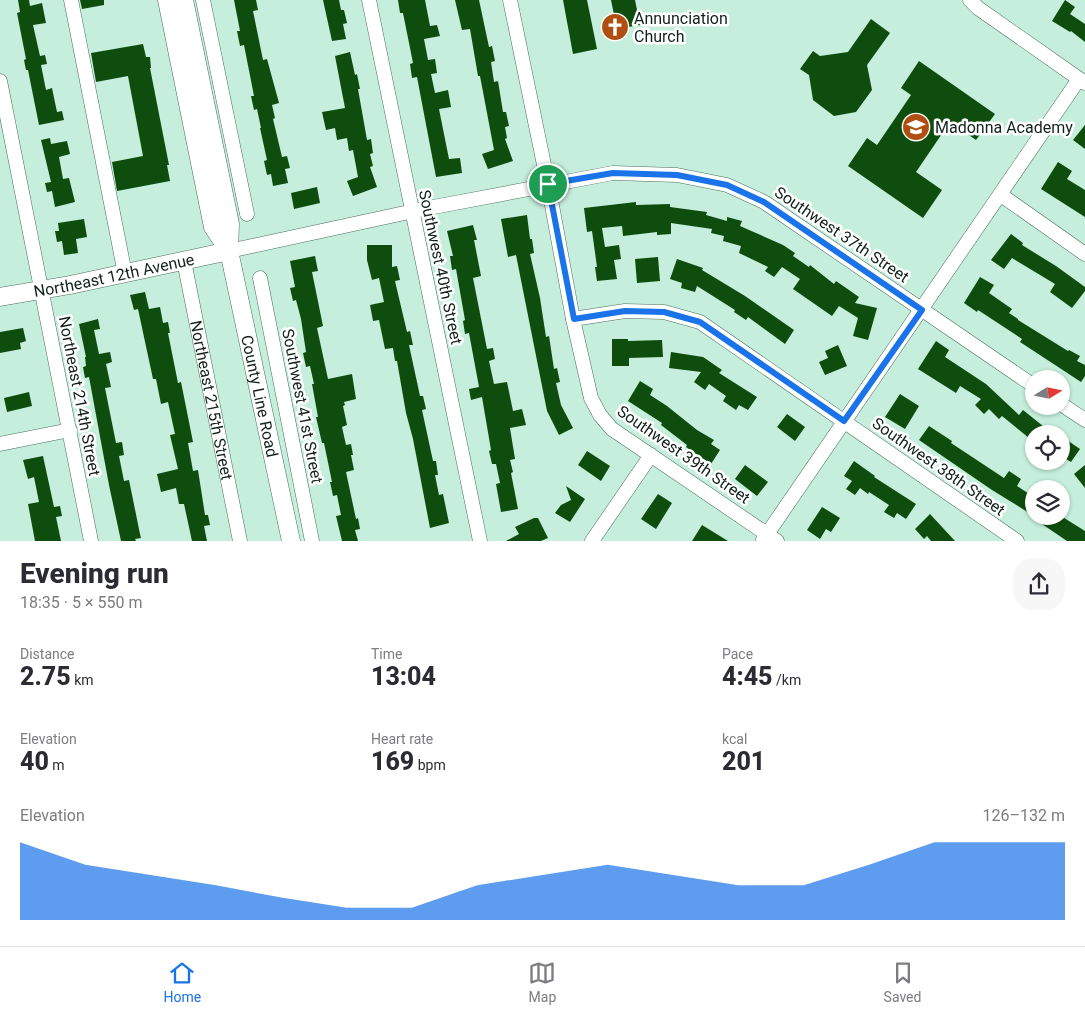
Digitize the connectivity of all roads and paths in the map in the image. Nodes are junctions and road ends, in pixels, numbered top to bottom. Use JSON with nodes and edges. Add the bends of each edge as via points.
{"nodes":[{"id":1,"x":72,"y":0,"type":"edge"},
{"id":2,"x":166,"y":0,"type":"edge"},
{"id":3,"x":184,"y":0,"type":"edge"},
{"id":4,"x":204,"y":0,"type":"edge"},
{"id":5,"x":369,"y":0,"type":"edge"},
{"id":6,"x":510,"y":0,"type":"edge"},
{"id":7,"x":970,"y":0,"type":"edge"},
{"id":8,"x":1082,"y":81,"type":"edge"},
{"id":9,"x":0,"y":82,"type":"edge"},
{"id":10,"x":548,"y":184,"type":"junction"},
{"id":11,"x":1001,"y":195,"type":"junction"},
{"id":12,"x":411,"y":211,"type":"junction"},
{"id":13,"x":247,"y":214,"type":"dead end"},
{"id":14,"x":229,"y":251,"type":"junction"},
{"id":15,"x":1085,"y":254,"type":"edge"},
{"id":16,"x":184,"y":261,"type":"junction"},
{"id":17,"x":124,"y":274,"type":"junction"},
{"id":18,"x":260,"y":278,"type":"dead end"},
{"id":19,"x":42,"y":289,"type":"junction"},
{"id":20,"x":0,"y":297,"type":"edge"},
{"id":21,"x":922,"y":310,"type":"junction"},
{"id":22,"x":574,"y":319,"type":"junction"},
{"id":23,"x":1025,"y":380,"type":"edge"},
{"id":24,"x":1070,"y":410,"type":"edge"},
{"id":25,"x":1085,"y":420,"type":"edge"},
{"id":26,"x":844,"y":421,"type":"junction"},
{"id":27,"x":70,"y":430,"type":"junction"},
{"id":28,"x":0,"y":444,"type":"edge"},
{"id":29,"x":651,"y":455,"type":"junction"},
{"id":30,"x":769,"y":539,"type":"edge"},
{"id":31,"x":91,"y":541,"type":"edge"},
{"id":32,"x":240,"y":541,"type":"edge"},
{"id":33,"x":291,"y":541,"type":"edge"},
{"id":34,"x":312,"y":541,"type":"edge"},
{"id":35,"x":480,"y":541,"type":"edge"},
{"id":36,"x":592,"y":541,"type":"edge"},
{"id":37,"x":1017,"y":541,"type":"edge"}],
"edges":[{"from":1,"to":17,"type":"street"},
{"from":2,"to":14,"type":"street","name":"County Line Road","via":[[213,228]]},
{"from":3,"to":14,"type":"street","name":"County Line Road","via":[[230,224]]},
{"from":4,"to":13,"type":"street"},
{"from":5,"to":12,"type":"street","name":"Southwest 40th Street"},
{"from":6,"to":10,"type":"street","name":"Southwest 39th Street"},
{"from":7,"to":8,"type":"street"},
{"from":8,"to":11,"type":"street"},
{"from":9,"to":19,"type":"street","name":"Northeast 214th Street"},
{"from":10,"to":12,"type":"street","name":"Southwest 37th Street"},
{"from":10,"to":21,"type":"street","name":"Southwest 37th Street","via":[[613,173],[677,175],[727,185],[764,202]]},
{"from":10,"to":22,"type":"street","name":"Southwest 39th Street"},
{"from":11,"to":15,"type":"street"},
{"from":11,"to":21,"type":"street"},
{"from":12,"to":14,"type":"street","name":"Southwest 37th Street"},
{"from":12,"to":35,"type":"street","name":"Southwest 40th Street"},
{"from":14,"to":16,"type":"street","name":"Northeast 12th Avenue"},
{"from":14,"to":33,"type":"street","name":"County Line Road"},
{"from":16,"to":17,"type":"street","name":"Northeast 12th Avenue"},
{"from":16,"to":32,"type":"street","name":"Northeast 215th Street"},
{"from":17,"to":19,"type":"street","name":"Northeast 12th Avenue"},
{"from":18,"to":34,"type":"street","name":"Southwest 41st Street"},
{"from":19,"to":20,"type":"street","name":"Northeast 12th Avenue"},
{"from":19,"to":27,"type":"street","name":"Northeast 214th Street"},
{"from":21,"to":23,"type":"street","name":"Southwest 37th Street"},
{"from":21,"to":26,"type":"street"},
{"from":22,"to":26,"type":"street","name":"Southwest 38th Street","via":[[644,311],[664,312],[700,322]]},
{"from":22,"to":29,"type":"street","name":"Southwest 39th Street","via":[[592,398],[600,415],[612,428]]},
{"from":24,"to":25,"type":"street"},
{"from":26,"to":30,"type":"street"},
{"from":26,"to":37,"type":"street","name":"Southwest 38th Street"},
{"from":27,"to":28,"type":"street"},
{"from":27,"to":31,"type":"street","name":"Northeast 214th Street"},
{"from":29,"to":30,"type":"street","name":"Southwest 39th Street"},
{"from":29,"to":36,"type":"street"}]}
